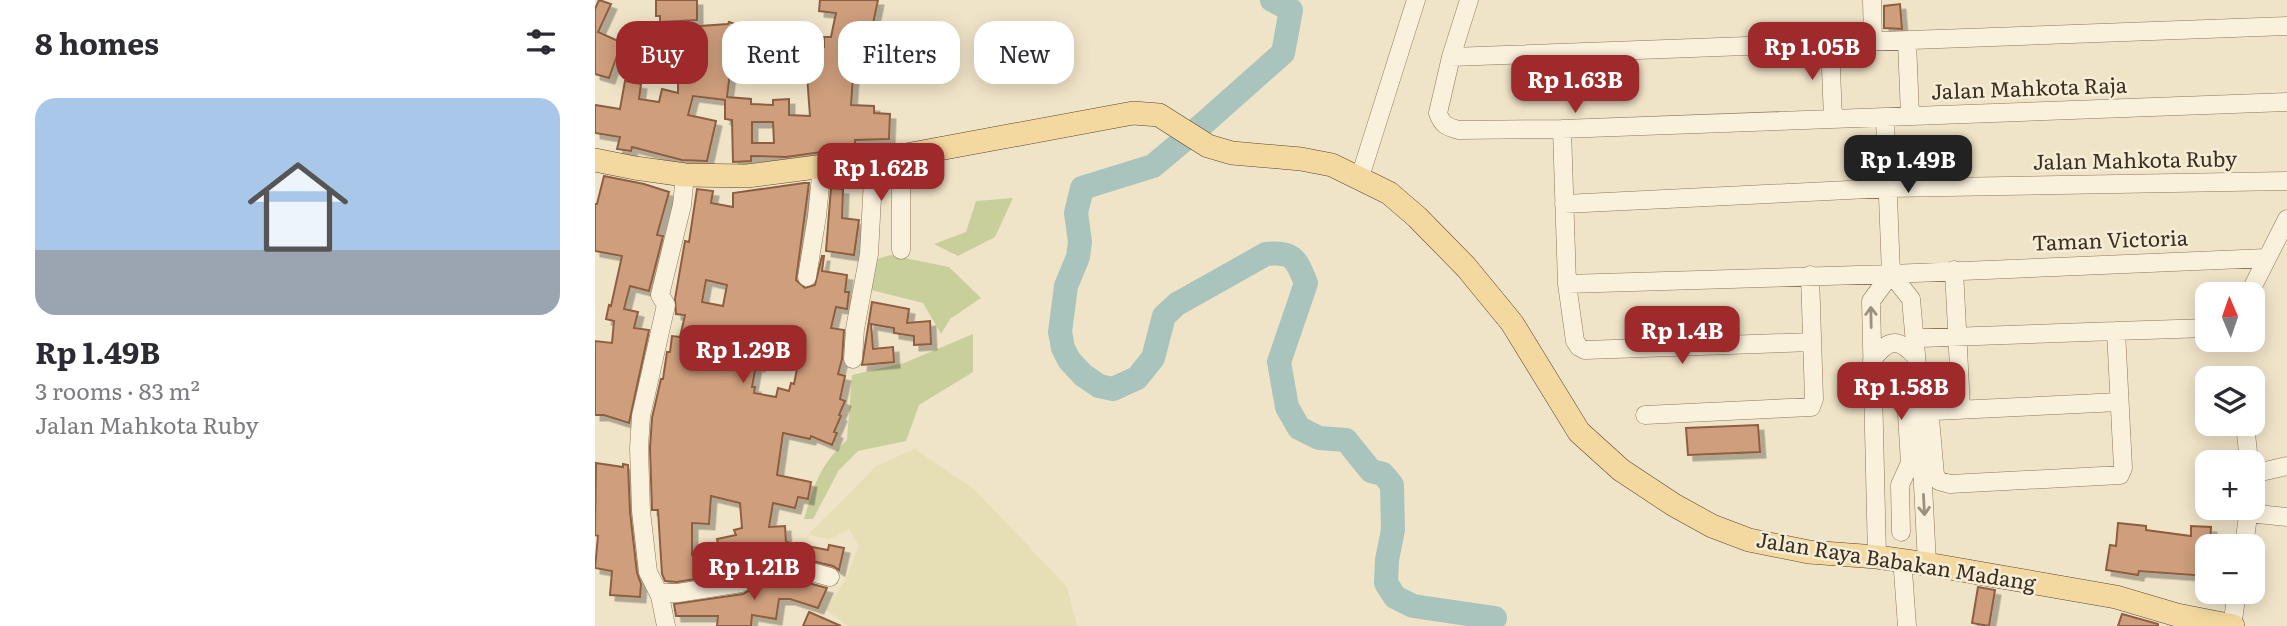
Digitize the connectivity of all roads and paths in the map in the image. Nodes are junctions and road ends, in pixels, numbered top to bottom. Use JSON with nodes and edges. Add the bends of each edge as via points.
{"nodes":[{"id":1,"x":1416,"y":0,"type":"edge"},
{"id":2,"x":1469,"y":0,"type":"edge"},
{"id":3,"x":1872,"y":0,"type":"edge"},
{"id":4,"x":2287,"y":26,"type":"edge"},
{"id":5,"x":1907,"y":41,"type":"junction"},
{"id":6,"x":1873,"y":42,"type":"junction"},
{"id":7,"x":1830,"y":44,"type":"junction"},
{"id":8,"x":1451,"y":58,"type":"junction"},
{"id":9,"x":2287,"y":102,"type":"edge"},
{"id":10,"x":1910,"y":116,"type":"junction"},
{"id":11,"x":1833,"y":119,"type":"junction"},
{"id":12,"x":1885,"y":119,"type":"junction"},
{"id":13,"x":1562,"y":129,"type":"junction"},
{"id":14,"x":901,"y":156,"type":"junction"},
{"id":15,"x":595,"y":160,"type":"edge"},
{"id":16,"x":874,"y":160,"type":"junction"},
{"id":17,"x":822,"y":166,"type":"junction"},
{"id":18,"x":685,"y":175,"type":"junction"},
{"id":19,"x":1360,"y":177,"type":"junction"},
{"id":20,"x":2287,"y":181,"type":"edge"},
{"id":21,"x":1889,"y":188,"type":"junction"},
{"id":22,"x":1564,"y":204,"type":"junction"},
{"id":23,"x":2287,"y":219,"type":"edge"},
{"id":24,"x":901,"y":250,"type":"dead end"},
{"id":25,"x":2267,"y":258,"type":"junction"},
{"id":26,"x":1954,"y":270,"type":"junction"},
{"id":27,"x":1891,"y":274,"type":"junction"},
{"id":28,"x":1810,"y":275,"type":"junction"},
{"id":29,"x":807,"y":277,"type":"dead end"},
{"id":30,"x":2255,"y":282,"type":"edge"},
{"id":31,"x":1567,"y":284,"type":"junction"},
{"id":32,"x":2195,"y":328,"type":"edge"},
{"id":33,"x":2116,"y":331,"type":"junction"},
{"id":34,"x":1958,"y":337,"type":"junction"},
{"id":35,"x":1921,"y":338,"type":"dead end"},
{"id":36,"x":1812,"y":342,"type":"junction"},
{"id":37,"x":853,"y":359,"type":"dead end"},
{"id":38,"x":1916,"y":361,"type":"junction"},
{"id":39,"x":1872,"y":365,"type":"junction"},
{"id":40,"x":2119,"y":402,"type":"junction"},
{"id":41,"x":1961,"y":408,"type":"junction"},
{"id":42,"x":1645,"y":415,"type":"dead end"},
{"id":43,"x":2287,"y":466,"type":"edge"},
{"id":44,"x":2265,"y":471,"type":"edge"},
{"id":45,"x":1900,"y":485,"type":"junction"},
{"id":46,"x":2265,"y":513,"type":"edge"},
{"id":47,"x":2287,"y":517,"type":"edge"},
{"id":48,"x":1901,"y":532,"type":"dead end"},
{"id":49,"x":1877,"y":557,"type":"junction"},
{"id":50,"x":1927,"y":564,"type":"junction"},
{"id":51,"x":1903,"y":571,"type":"dead end"},
{"id":52,"x":829,"y":577,"type":"dead end"},
{"id":53,"x":659,"y":593,"type":"junction"},
{"id":54,"x":2233,"y":604,"type":"edge"},
{"id":55,"x":2181,"y":621,"type":"edge"},
{"id":56,"x":2225,"y":625,"type":"edge"},
{"id":57,"x":666,"y":626,"type":"edge"},
{"id":58,"x":1907,"y":626,"type":"edge"}],
"edges":[{"from":1,"to":19,"type":"street"},
{"from":2,"to":8,"type":"street"},
{"from":3,"to":6,"type":"street"},
{"from":4,"to":5,"type":"street"},
{"from":5,"to":6,"type":"street"},
{"from":5,"to":10,"type":"street"},
{"from":6,"to":7,"type":"street"},
{"from":7,"to":8,"type":"street"},
{"from":7,"to":11,"type":"street"},
{"from":8,"to":13,"type":"street","via":[[1439,113],[1448,127]]},
{"from":9,"to":10,"type":"street","name":"Jalan Mahkota Raja"},
{"from":10,"to":12,"type":"street","name":"Jalan Mahkota Raja"},
{"from":11,"to":12,"type":"street","name":"Jalan Mahkota Raja"},
{"from":11,"to":13,"type":"street","name":"Jalan Mahkota Raja"},
{"from":12,"to":21,"type":"street"},
{"from":13,"to":22,"type":"street"},
{"from":14,"to":16,"type":"main road"},
{"from":14,"to":19,"type":"main road","name":"Jalan Raya Babakan Madang","via":[[1133,113],[1159,115],[1208,146],[1232,153],[1301,159]]},
{"from":14,"to":24,"type":"street"},
{"from":15,"to":18,"type":"main road"},
{"from":16,"to":17,"type":"main road"},
{"from":16,"to":37,"type":"street","via":[[869,254]]},
{"from":17,"to":18,"type":"main road","via":[[747,176]]},
{"from":17,"to":29,"type":"street"},
{"from":18,"to":53,"type":"street","via":[[660,295],[666,305],[639,426],[641,511],[649,576]]},
{"from":19,"to":49,"type":"main road","name":"Jalan Raya Babakan Madang","via":[[1417,217],[1466,267],[1512,323],[1579,432],[1621,470],[1712,526],[1749,540],[1809,552]]},
{"from":20,"to":21,"type":"street","name":"Jalan Mahkota Ruby"},
{"from":21,"to":22,"type":"street","name":"Jalan Mahkota Ruby"},
{"from":21,"to":27,"type":"street"},
{"from":22,"to":31,"type":"street"},
{"from":23,"to":25,"type":"street"},
{"from":25,"to":26,"type":"street","name":"Taman Victoria"},
{"from":25,"to":30,"type":"street"},
{"from":26,"to":27,"type":"street","name":"Taman Victoria"},
{"from":26,"to":34,"type":"street"},
{"from":27,"to":28,"type":"street","name":"Taman Victoria"},
{"from":27,"to":38,"type":"street","via":[[1911,299]]},
{"from":39,"to":27,"type":"street","one_way":true,"via":[[1871,301]]},
{"from":28,"to":31,"type":"street","name":"Taman Victoria"},
{"from":28,"to":36,"type":"street"},
{"from":31,"to":36,"type":"street","via":[[1575,341],[1585,350]]},
{"from":32,"to":33,"type":"street"},
{"from":33,"to":34,"type":"street"},
{"from":33,"to":40,"type":"street"},
{"from":34,"to":35,"type":"street"},
{"from":34,"to":41,"type":"street"},
{"from":36,"to":42,"type":"street","via":[[1811,407]]},
{"from":38,"to":39,"type":"street","via":[[1906,346],[1894,343],[1882,347]]},
{"from":38,"to":45,"type":"street","via":[[1905,382],[1910,463]]},
{"from":38,"to":50,"type":"street","one_way":true},
{"from":39,"to":45,"type":"street","via":[[1880,381],[1885,462]]},
{"from":39,"to":49,"type":"street"},
{"from":40,"to":41,"type":"street"},
{"from":40,"to":41,"type":"street","via":[[2120,475],[1944,483],[1935,475],[1930,418],[1939,410]]},
{"from":43,"to":44,"type":"street"},
{"from":45,"to":48,"type":"street"},
{"from":46,"to":47,"type":"street"},
{"from":49,"to":50,"type":"main road","name":"Jalan Raya Babakan Madang"},
{"from":50,"to":55,"type":"main road","name":"Jalan Raya Babakan Madang","via":[[2116,597]]},
{"from":51,"to":58,"type":"street"},
{"from":52,"to":53,"type":"street","via":[[782,564],[741,583]]},
{"from":53,"to":57,"type":"street"},
{"from":54,"to":56,"type":"street"},
{"from":55,"to":56,"type":"main road","name":"Jalan Raya Babakan Madang"}]}
